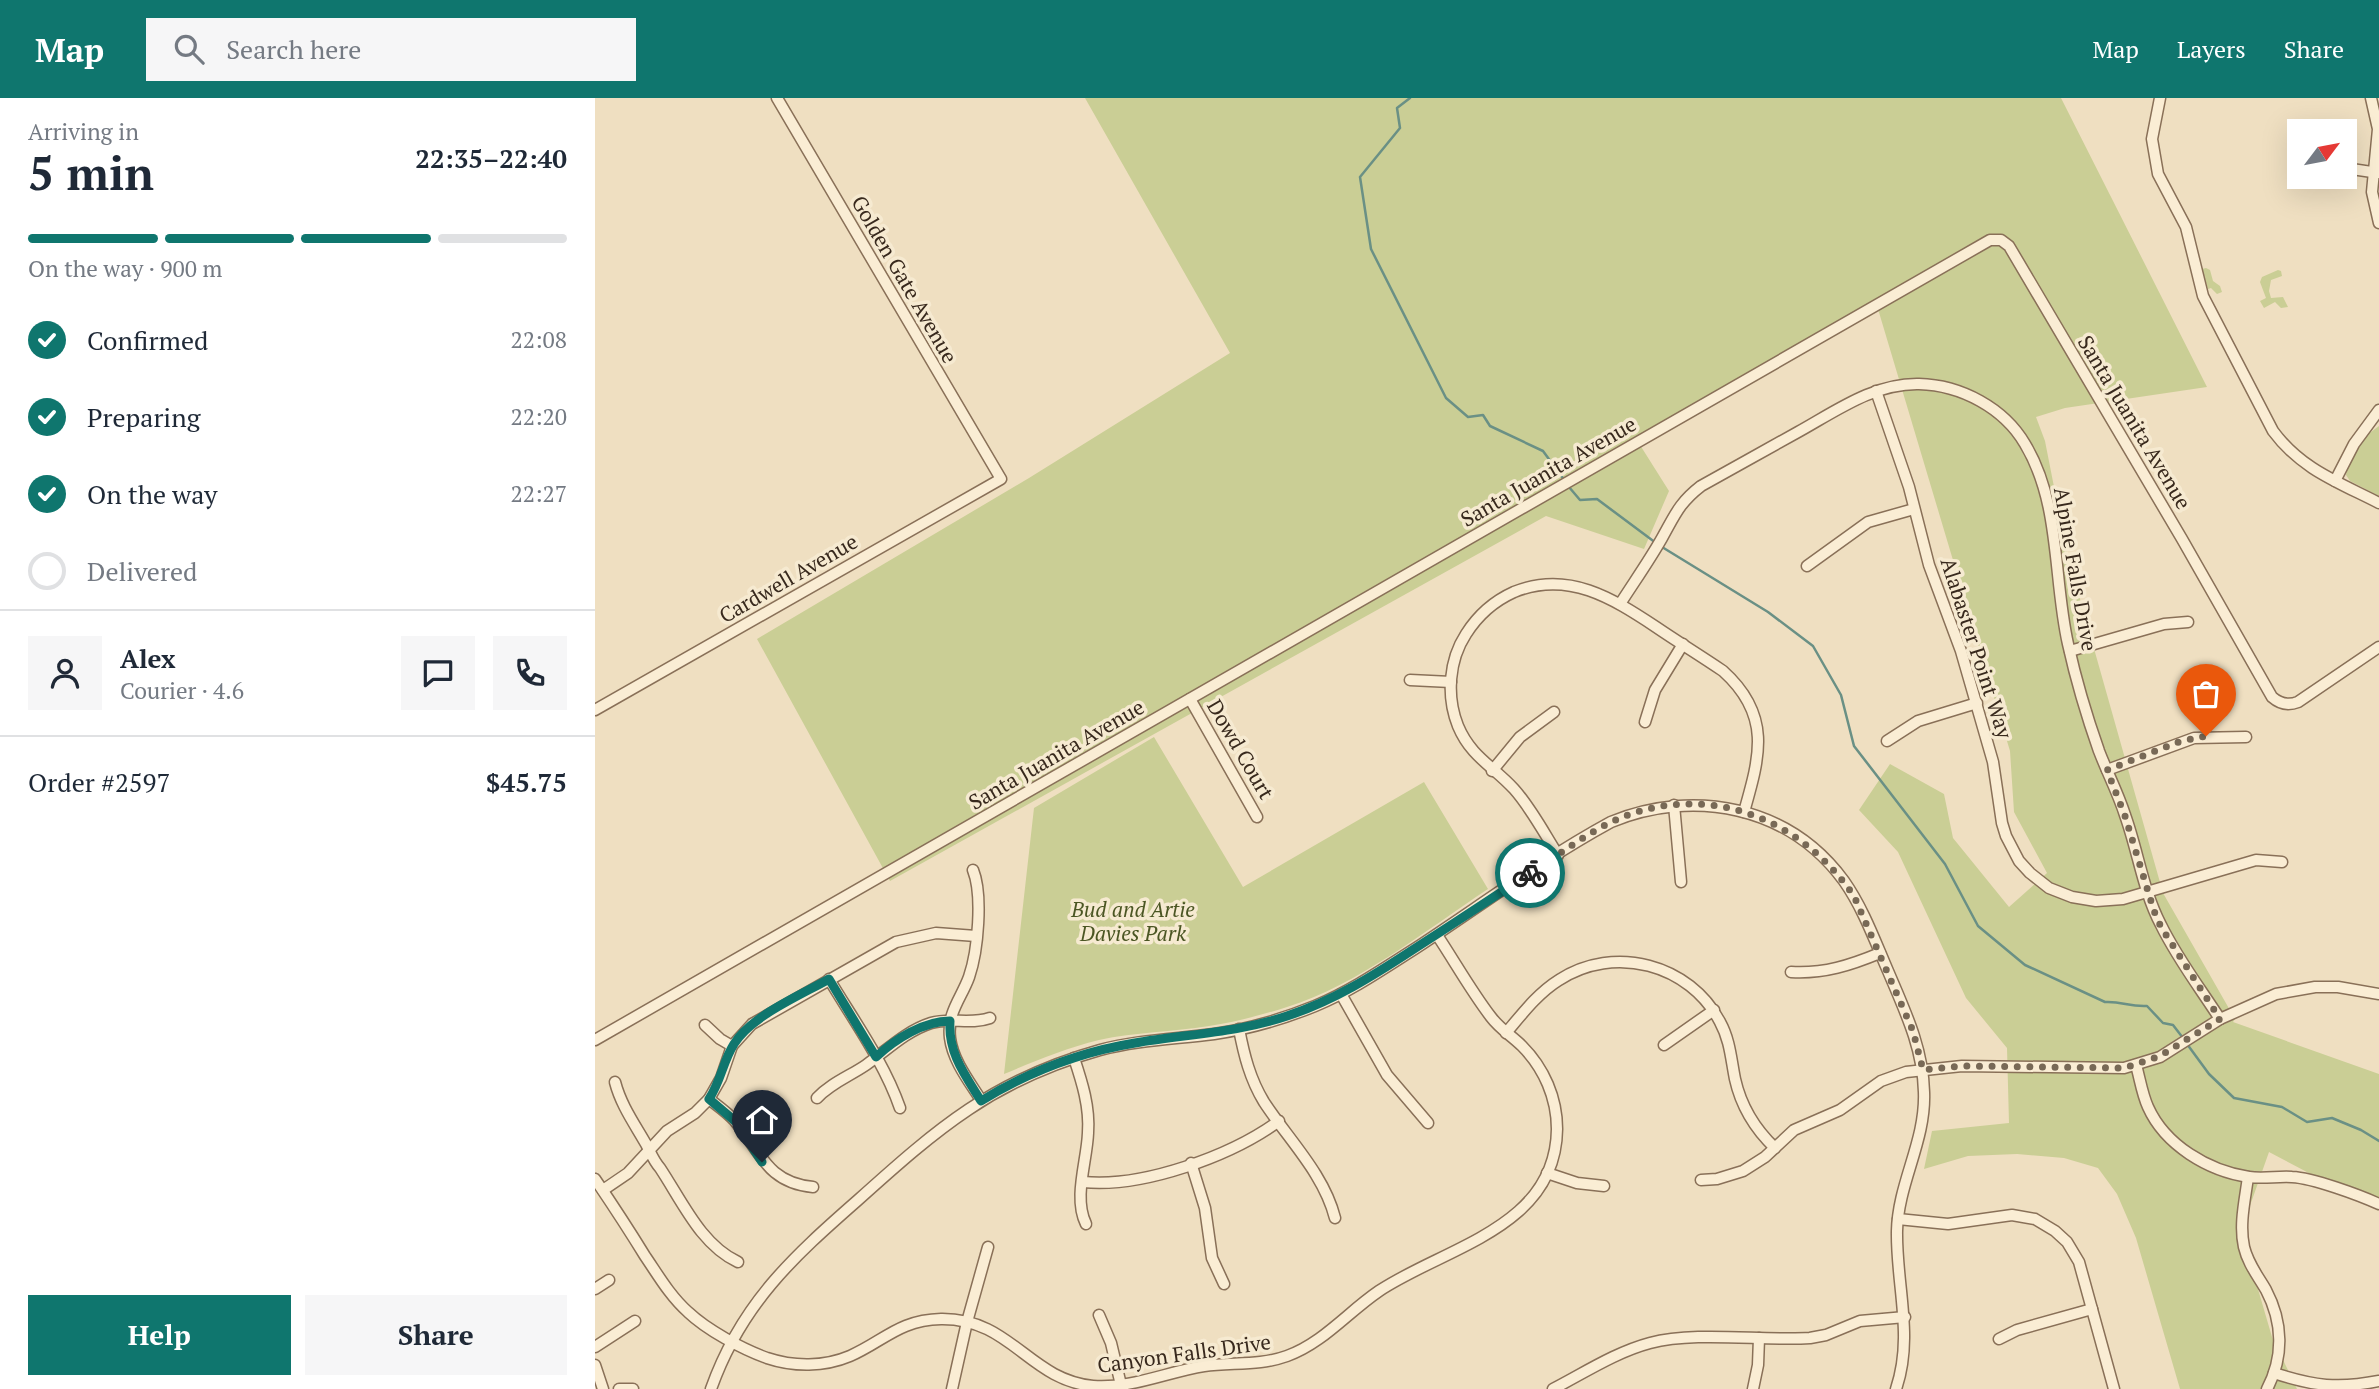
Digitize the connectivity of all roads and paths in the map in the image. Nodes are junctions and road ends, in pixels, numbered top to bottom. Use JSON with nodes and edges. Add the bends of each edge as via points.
{"nodes":[{"id":1,"x":777,"y":98,"type":"edge"},
{"id":2,"x":2160,"y":98,"type":"edge"},
{"id":3,"x":2371,"y":98,"type":"edge"},
{"id":4,"x":2357,"y":170,"type":"edge"},
{"id":5,"x":2376,"y":172,"type":"edge"},
{"id":6,"x":2379,"y":223,"type":"edge"},
{"id":7,"x":1876,"y":391,"type":"junction"},
{"id":8,"x":2379,"y":410,"type":"edge"},
{"id":9,"x":1000,"y":479,"type":"joint"},
{"id":10,"x":2335,"y":481,"type":"junction"},
{"id":11,"x":2379,"y":503,"type":"edge"},
{"id":12,"x":1914,"y":509,"type":"junction"},
{"id":13,"x":1807,"y":566,"type":"dead end"},
{"id":14,"x":1621,"y":604,"type":"junction"},
{"id":15,"x":2188,"y":622,"type":"dead end"},
{"id":16,"x":1683,"y":644,"type":"junction"},
{"id":17,"x":2379,"y":647,"type":"edge"},
{"id":18,"x":2070,"y":651,"type":"junction"},
{"id":19,"x":1410,"y":680,"type":"dead end"},
{"id":20,"x":1451,"y":682,"type":"junction"},
{"id":21,"x":1190,"y":699,"type":"junction"},
{"id":22,"x":1977,"y":702,"type":"junction"},
{"id":23,"x":595,"y":710,"type":"edge"},
{"id":24,"x":1554,"y":712,"type":"dead end"},
{"id":25,"x":1645,"y":722,"type":"dead end"},
{"id":26,"x":2246,"y":737,"type":"dead end"},
{"id":27,"x":1887,"y":741,"type":"dead end"},
{"id":28,"x":2107,"y":770,"type":"junction"},
{"id":29,"x":1492,"y":771,"type":"junction"},
{"id":30,"x":1674,"y":805,"type":"junction"},
{"id":31,"x":1744,"y":812,"type":"junction"},
{"id":32,"x":1258,"y":817,"type":"dead end"},
{"id":33,"x":1558,"y":855,"type":"junction"},
{"id":34,"x":2282,"y":862,"type":"dead end"},
{"id":35,"x":973,"y":870,"type":"dead end"},
{"id":36,"x":1681,"y":882,"type":"dead end"},
{"id":37,"x":2148,"y":892,"type":"junction"},
{"id":38,"x":1437,"y":935,"type":"junction"},
{"id":39,"x":976,"y":936,"type":"junction"},
{"id":40,"x":1880,"y":953,"type":"junction"},
{"id":41,"x":1791,"y":972,"type":"dead end"},
{"id":42,"x":829,"y":979,"type":"junction"},
{"id":43,"x":1341,"y":994,"type":"junction"},
{"id":44,"x":2379,"y":994,"type":"edge"},
{"id":45,"x":1713,"y":1010,"type":"junction"},
{"id":46,"x":990,"y":1018,"type":"dead end"},
{"id":47,"x":2220,"y":1019,"type":"junction"},
{"id":48,"x":950,"y":1021,"type":"junction"},
{"id":49,"x":705,"y":1025,"type":"dead end"},
{"id":50,"x":1239,"y":1029,"type":"junction"},
{"id":51,"x":1506,"y":1033,"type":"junction"},
{"id":52,"x":595,"y":1040,"type":"edge"},
{"id":53,"x":1664,"y":1045,"type":"dead end"},
{"id":54,"x":732,"y":1046,"type":"junction"},
{"id":55,"x":876,"y":1057,"type":"junction"},
{"id":56,"x":1075,"y":1058,"type":"junction"},
{"id":57,"x":2136,"y":1065,"type":"junction"},
{"id":58,"x":1923,"y":1070,"type":"junction"},
{"id":59,"x":615,"y":1082,"type":"dead end"},
{"id":60,"x":817,"y":1098,"type":"dead end"},
{"id":61,"x":709,"y":1099,"type":"junction"},
{"id":62,"x":981,"y":1101,"type":"junction"},
{"id":63,"x":900,"y":1108,"type":"dead end"},
{"id":64,"x":1279,"y":1121,"type":"junction"},
{"id":65,"x":1428,"y":1123,"type":"dead end"},
{"id":66,"x":1775,"y":1147,"type":"junction"},
{"id":67,"x":649,"y":1152,"type":"junction"},
{"id":68,"x":1191,"y":1163,"type":"junction"},
{"id":69,"x":1547,"y":1173,"type":"junction"},
{"id":70,"x":2248,"y":1177,"type":"junction"},
{"id":71,"x":595,"y":1179,"type":"edge"},
{"id":72,"x":1701,"y":1180,"type":"dead end"},
{"id":73,"x":1083,"y":1182,"type":"junction"},
{"id":74,"x":1604,"y":1186,"type":"dead end"},
{"id":75,"x":813,"y":1187,"type":"dead end"},
{"id":76,"x":603,"y":1190,"type":"junction"},
{"id":77,"x":2379,"y":1204,"type":"edge"},
{"id":78,"x":1335,"y":1218,"type":"dead end"},
{"id":79,"x":1898,"y":1219,"type":"junction"},
{"id":80,"x":1086,"y":1224,"type":"dead end"},
{"id":81,"x":988,"y":1247,"type":"dead end"},
{"id":82,"x":738,"y":1262,"type":"dead end"},
{"id":83,"x":609,"y":1280,"type":"dead end"},
{"id":84,"x":1224,"y":1284,"type":"dead end"},
{"id":85,"x":595,"y":1289,"type":"edge"},
{"id":86,"x":2092,"y":1309,"type":"junction"},
{"id":87,"x":1099,"y":1315,"type":"dead end"},
{"id":88,"x":1905,"y":1317,"type":"junction"},
{"id":89,"x":635,"y":1321,"type":"dead end"},
{"id":90,"x":967,"y":1322,"type":"junction"},
{"id":91,"x":1759,"y":1338,"type":"junction"},
{"id":92,"x":1999,"y":1339,"type":"dead end"},
{"id":93,"x":732,"y":1340,"type":"junction"},
{"id":94,"x":595,"y":1347,"type":"edge"},
{"id":95,"x":595,"y":1365,"type":"edge"},
{"id":96,"x":2274,"y":1373,"type":"junction"},
{"id":97,"x":2379,"y":1381,"type":"edge"},
{"id":98,"x":1121,"y":1385,"type":"junction"},
{"id":99,"x":603,"y":1389,"type":"edge"},
{"id":100,"x":619,"y":1389,"type":"edge"},
{"id":101,"x":633,"y":1389,"type":"edge"},
{"id":102,"x":711,"y":1389,"type":"edge"},
{"id":103,"x":952,"y":1389,"type":"edge"},
{"id":104,"x":1553,"y":1389,"type":"edge"},
{"id":105,"x":1753,"y":1389,"type":"edge"},
{"id":106,"x":1896,"y":1389,"type":"edge"},
{"id":107,"x":2114,"y":1389,"type":"edge"},
{"id":108,"x":2267,"y":1389,"type":"edge"}],
"edges":[{"from":1,"to":9,"type":"street","name":"Golden Gate Avenue"},
{"from":2,"to":10,"type":"street","via":[[2152,139],[2154,156],[2158,174],[2186,226],[2203,296],[2273,431],[2305,465]]},
{"from":3,"to":5,"type":"street","via":[[2378,129]]},
{"from":4,"to":5,"type":"street"},
{"from":5,"to":6,"type":"street","via":[[2372,192]]},
{"from":7,"to":12,"type":"street","name":"Alabaster Point Way"},
{"from":7,"to":14,"type":"street","name":"Alpine Falls Drive","via":[[1690,495],[1672,516]]},
{"from":7,"to":18,"type":"street","name":"Alpine Falls Drive","via":[[1920,384],[1950,388],[1990,407],[2019,435],[2033,459],[2047,503]]},
{"from":8,"to":10,"type":"street"},
{"from":9,"to":23,"type":"street","name":"Cardwell Avenue"},
{"from":10,"to":11,"type":"street"},
{"from":12,"to":13,"type":"street","via":[[1868,522]]},
{"from":12,"to":22,"type":"street","name":"Alabaster Point Way"},
{"from":14,"to":16,"type":"street"},
{"from":14,"to":20,"type":"street","via":[[1585,588],[1558,584],[1509,594],[1471,627],[1457,652]]},
{"from":15,"to":18,"type":"street","via":[[2164,624]]},
{"from":16,"to":25,"type":"street","via":[[1655,690]]},
{"from":16,"to":31,"type":"street","via":[[1733,680],[1754,713],[1759,752]]},
{"from":17,"to":21,"type":"street","name":"Santa Juanita Avenue","via":[[2292,704],[2281,704],[2272,697],[2009,246],[1990,240]]},
{"from":18,"to":28,"type":"street","name":"Alpine Falls Drive"},
{"from":19,"to":20,"type":"street"},
{"from":20,"to":29,"type":"street","via":[[1453,710],[1463,737]]},
{"from":21,"to":32,"type":"street","name":"Dowd Court"},
{"from":21,"to":52,"type":"street","name":"Santa Juanita Avenue"},
{"from":22,"to":27,"type":"street","via":[[1918,721]]},
{"from":22,"to":37,"type":"street","name":"Alabaster Point Way","via":[[2006,836],[2029,873],[2049,888],[2082,900],[2111,901]]},
{"from":24,"to":29,"type":"street","via":[[1520,737]]},
{"from":26,"to":28,"type":"street","via":[[2194,737]]},
{"from":28,"to":37,"type":"street","name":"Alpine Falls Drive"},
{"from":29,"to":33,"type":"street","via":[[1520,797]]},
{"from":30,"to":31,"type":"street","via":[[1711,805]]},
{"from":30,"to":33,"type":"street","via":[[1611,822]]},
{"from":30,"to":36,"type":"street"},
{"from":31,"to":40,"type":"street","via":[[1789,831],[1830,864],[1854,896]]},
{"from":33,"to":38,"type":"street"},
{"from":34,"to":37,"type":"street","name":"Alabaster Point Way","via":[[2256,860]]},
{"from":35,"to":39,"type":"street","via":[[979,892]]},
{"from":37,"to":47,"type":"street","name":"Alpine Falls Drive","via":[[2161,927]]},
{"from":38,"to":43,"type":"street"},
{"from":38,"to":51,"type":"street","name":"Canyon Falls Drive"},
{"from":39,"to":42,"type":"street","via":[[936,933],[907,938]]},
{"from":39,"to":48,"type":"street","via":[[969,976]]},
{"from":40,"to":41,"type":"street","via":[[1841,968]]},
{"from":40,"to":58,"type":"street","via":[[1913,1031]]},
{"from":42,"to":54,"type":"street","via":[[752,1024]]},
{"from":42,"to":55,"type":"street"},
{"from":43,"to":50,"type":"street","via":[[1288,1016]]},
{"from":43,"to":65,"type":"street","via":[[1387,1075]]},
{"from":44,"to":47,"type":"street","via":[[2338,987],[2295,990],[2258,1000]]},
{"from":45,"to":51,"type":"street","via":[[1670,973],[1636,963],[1601,963],[1552,984]]},
{"from":45,"to":53,"type":"street"},
{"from":45,"to":66,"type":"street","via":[[1729,1042],[1743,1103]]},
{"from":46,"to":48,"type":"street"},
{"from":47,"to":57,"type":"street","via":[[2160,1056]]},
{"from":48,"to":55,"type":"street","via":[[927,1024]]},
{"from":48,"to":62,"type":"street","via":[[953,1052]]},
{"from":49,"to":54,"type":"street"},
{"from":50,"to":56,"type":"street","via":[[1135,1043]]},
{"from":50,"to":64,"type":"street","via":[[1250,1074]]},
{"from":51,"to":69,"type":"street","name":"Canyon Falls Drive","via":[[1534,1060],[1554,1103],[1556,1139]]},
{"from":54,"to":61,"type":"street"},
{"from":55,"to":60,"type":"street"},
{"from":55,"to":63,"type":"street"},
{"from":56,"to":62,"type":"street"},
{"from":56,"to":73,"type":"street","via":[[1088,1117]]},
{"from":57,"to":58,"type":"street"},
{"from":57,"to":70,"type":"street","via":[[2148,1107],[2170,1138],[2211,1165]]},
{"from":58,"to":66,"type":"street","via":[[1881,1081],[1840,1110],[1794,1130]]},
{"from":58,"to":79,"type":"street","via":[[1922,1128]]},
{"from":59,"to":67,"type":"street","via":[[621,1103]]},
{"from":61,"to":67,"type":"street","via":[[667,1131]]},
{"from":61,"to":75,"type":"street","via":[[736,1122],[773,1172]]},
{"from":62,"to":93,"type":"street","via":[[926,1139],[799,1252],[767,1288]]},
{"from":64,"to":68,"type":"street","via":[[1237,1147]]},
{"from":64,"to":78,"type":"street","via":[[1324,1191]]},
{"from":66,"to":72,"type":"street","via":[[1743,1171]]},
{"from":67,"to":76,"type":"street"},
{"from":67,"to":82,"type":"street","via":[[707,1239]]},
{"from":68,"to":73,"type":"street","via":[[1129,1182]]},
{"from":68,"to":84,"type":"street","via":[[1205,1208],[1212,1258]]},
{"from":69,"to":74,"type":"street"},
{"from":69,"to":98,"type":"street","name":"Canyon Falls Drive","via":[[1532,1198],[1511,1219],[1386,1287],[1296,1353],[1269,1362],[1200,1367]]},
{"from":70,"to":77,"type":"street","via":[[2294,1177]]},
{"from":70,"to":96,"type":"street","via":[[2242,1234],[2249,1262],[2276,1315],[2280,1344]]},
{"from":71,"to":76,"type":"street","name":"Canyon Falls Drive"},
{"from":73,"to":80,"type":"street","via":[[1081,1213]]},
{"from":76,"to":93,"type":"street","name":"Canyon Falls Drive","via":[[678,1303]]},
{"from":79,"to":86,"type":"street","via":[[1948,1224],[2012,1214],[2042,1223],[2061,1236],[2075,1255]]},
{"from":79,"to":88,"type":"street"},
{"from":81,"to":90,"type":"street"},
{"from":83,"to":85,"type":"street"},
{"from":86,"to":92,"type":"street"},
{"from":86,"to":107,"type":"street"},
{"from":87,"to":98,"type":"street"},
{"from":88,"to":91,"type":"street","via":[[1860,1321],[1810,1338]]},
{"from":88,"to":106,"type":"street","via":[[1903,1362]]},
{"from":89,"to":94,"type":"street"},
{"from":90,"to":93,"type":"street","name":"Canyon Falls Drive","via":[[915,1322],[851,1355],[811,1364],[769,1358]]},
{"from":90,"to":98,"type":"street","name":"Canyon Falls Drive","via":[[1005,1338],[1041,1368],[1060,1377],[1091,1386]]},
{"from":90,"to":103,"type":"street"},
{"from":91,"to":104,"type":"street","via":[[1652,1343],[1622,1353]]},
{"from":91,"to":105,"type":"street"},
{"from":93,"to":102,"type":"street"},
{"from":95,"to":99,"type":"street"},
{"from":96,"to":97,"type":"street","via":[[2321,1387]]},
{"from":96,"to":108,"type":"street"},
{"from":100,"to":101,"type":"street"}]}
